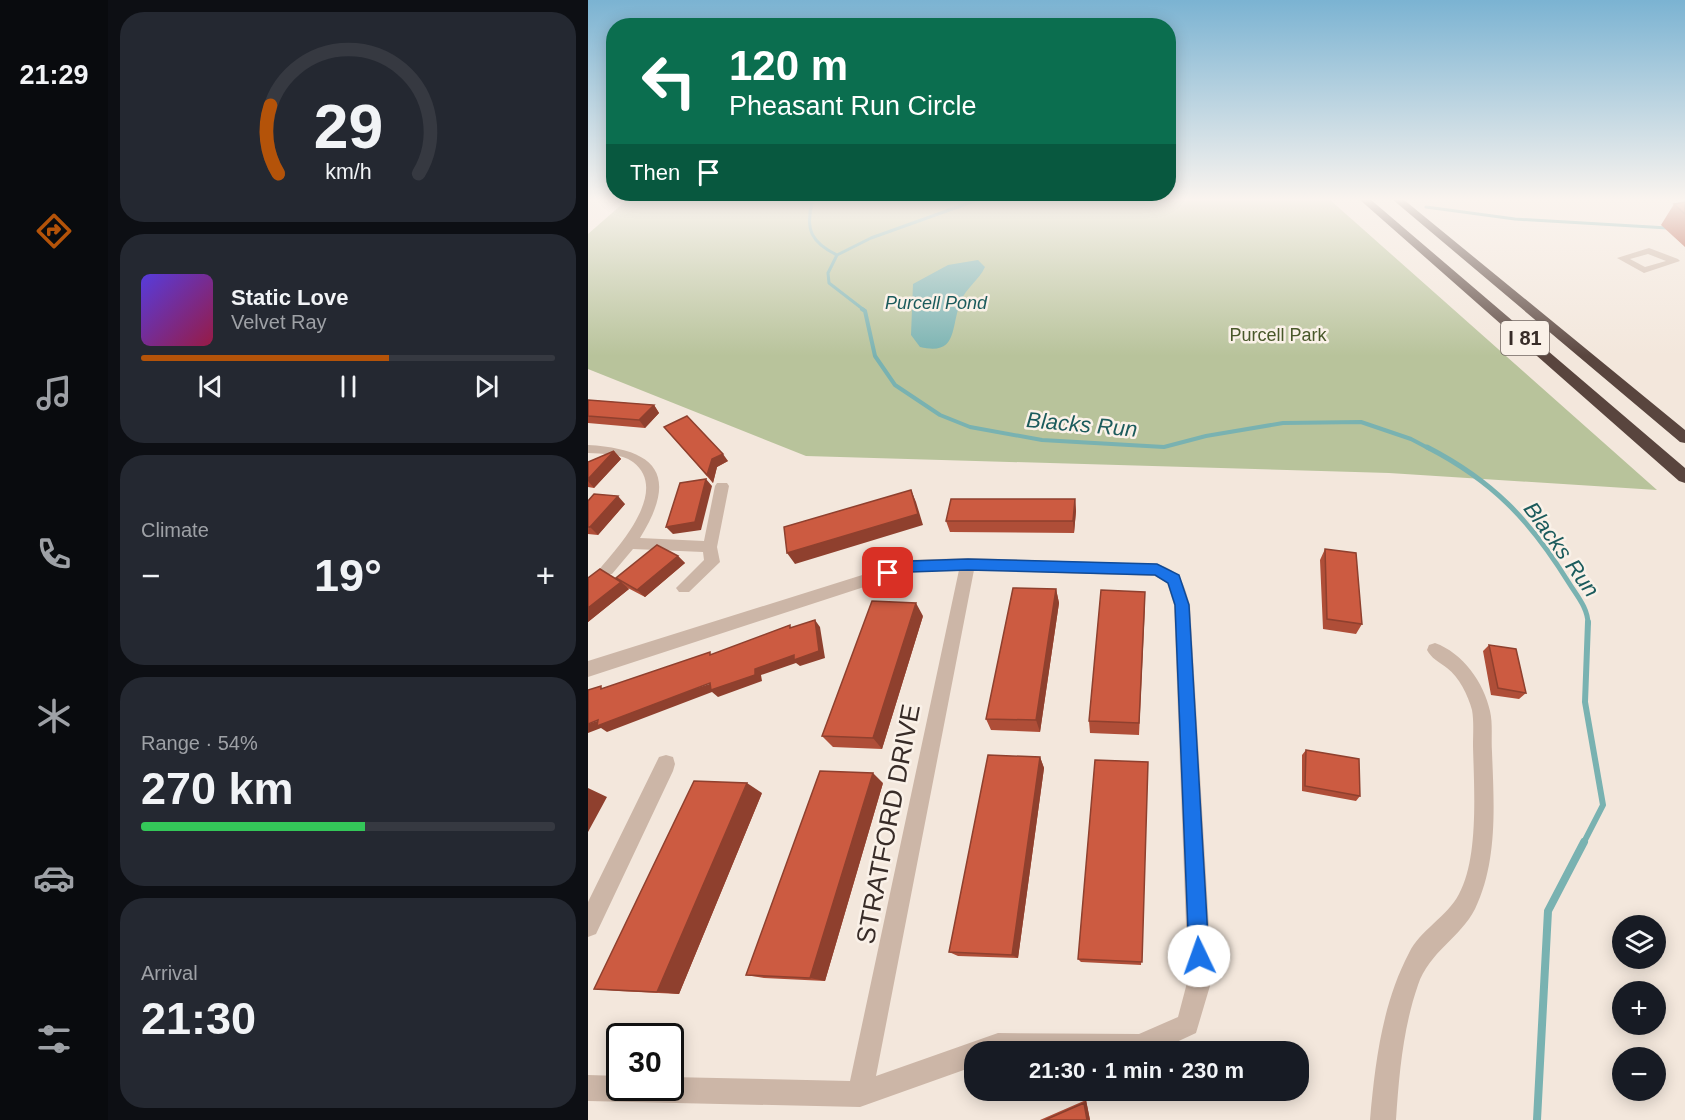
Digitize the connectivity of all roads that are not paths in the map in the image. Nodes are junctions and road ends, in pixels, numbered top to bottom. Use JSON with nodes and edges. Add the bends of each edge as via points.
{"nodes":[{"id":1,"x":1424,"y":251,"type":"edge"},
{"id":2,"x":1460,"y":251,"type":"edge"},
{"id":3,"x":1685,"y":438,"type":"edge"},
{"id":4,"x":588,"y":448,"type":"edge"},
{"id":5,"x":1685,"y":477,"type":"edge"},
{"id":6,"x":722,"y":486,"type":"dead end"},
{"id":7,"x":630,"y":543,"type":"junction"},
{"id":8,"x":710,"y":547,"type":"junction"},
{"id":9,"x":968,"y":564,"type":"junction"},
{"id":10,"x":607,"y":570,"type":"edge"},
{"id":11,"x":684,"y":588,"type":"dead end"},
{"id":12,"x":1435,"y":650,"type":"dead end"},
{"id":13,"x":588,"y":669,"type":"edge"},
{"id":14,"x":666,"y":764,"type":"dead end"},
{"id":15,"x":588,"y":926,"type":"edge"},
{"id":16,"x":1150,"y":1041,"type":"edge"},
{"id":17,"x":964,"y":1058,"type":"edge"},
{"id":18,"x":588,"y":1088,"type":"edge"},
{"id":19,"x":860,"y":1094,"type":"junction"},
{"id":20,"x":1383,"y":1120,"type":"edge"}],
"edges":[{"from":1,"to":5,"type":"highway","number":"I 81"},
{"from":2,"to":3,"type":"highway","number":"I 81"},
{"from":4,"to":7,"type":"street","via":[[633,456],[650,475],[651,500]]},
{"from":6,"to":8,"type":"street"},
{"from":7,"to":8,"type":"street"},
{"from":7,"to":10,"type":"street"},
{"from":8,"to":11,"type":"street","via":[[712,562]]},
{"from":9,"to":13,"type":"street","via":[[910,566]]},
{"from":9,"to":16,"type":"street","via":[[1157,570],[1174,579],[1182,605],[1200,979],[1188,1024]]},
{"from":9,"to":19,"type":"street","name":"STRATFORD DRIVE"},
{"from":12,"to":20,"type":"street","via":[[1455,664],[1470,683],[1481,711],[1481,858],[1466,904],[1418,958],[1406,986],[1388,1061]]},
{"from":14,"to":15,"type":"street"},
{"from":17,"to":19,"type":"street"},
{"from":18,"to":19,"type":"street"}]}
